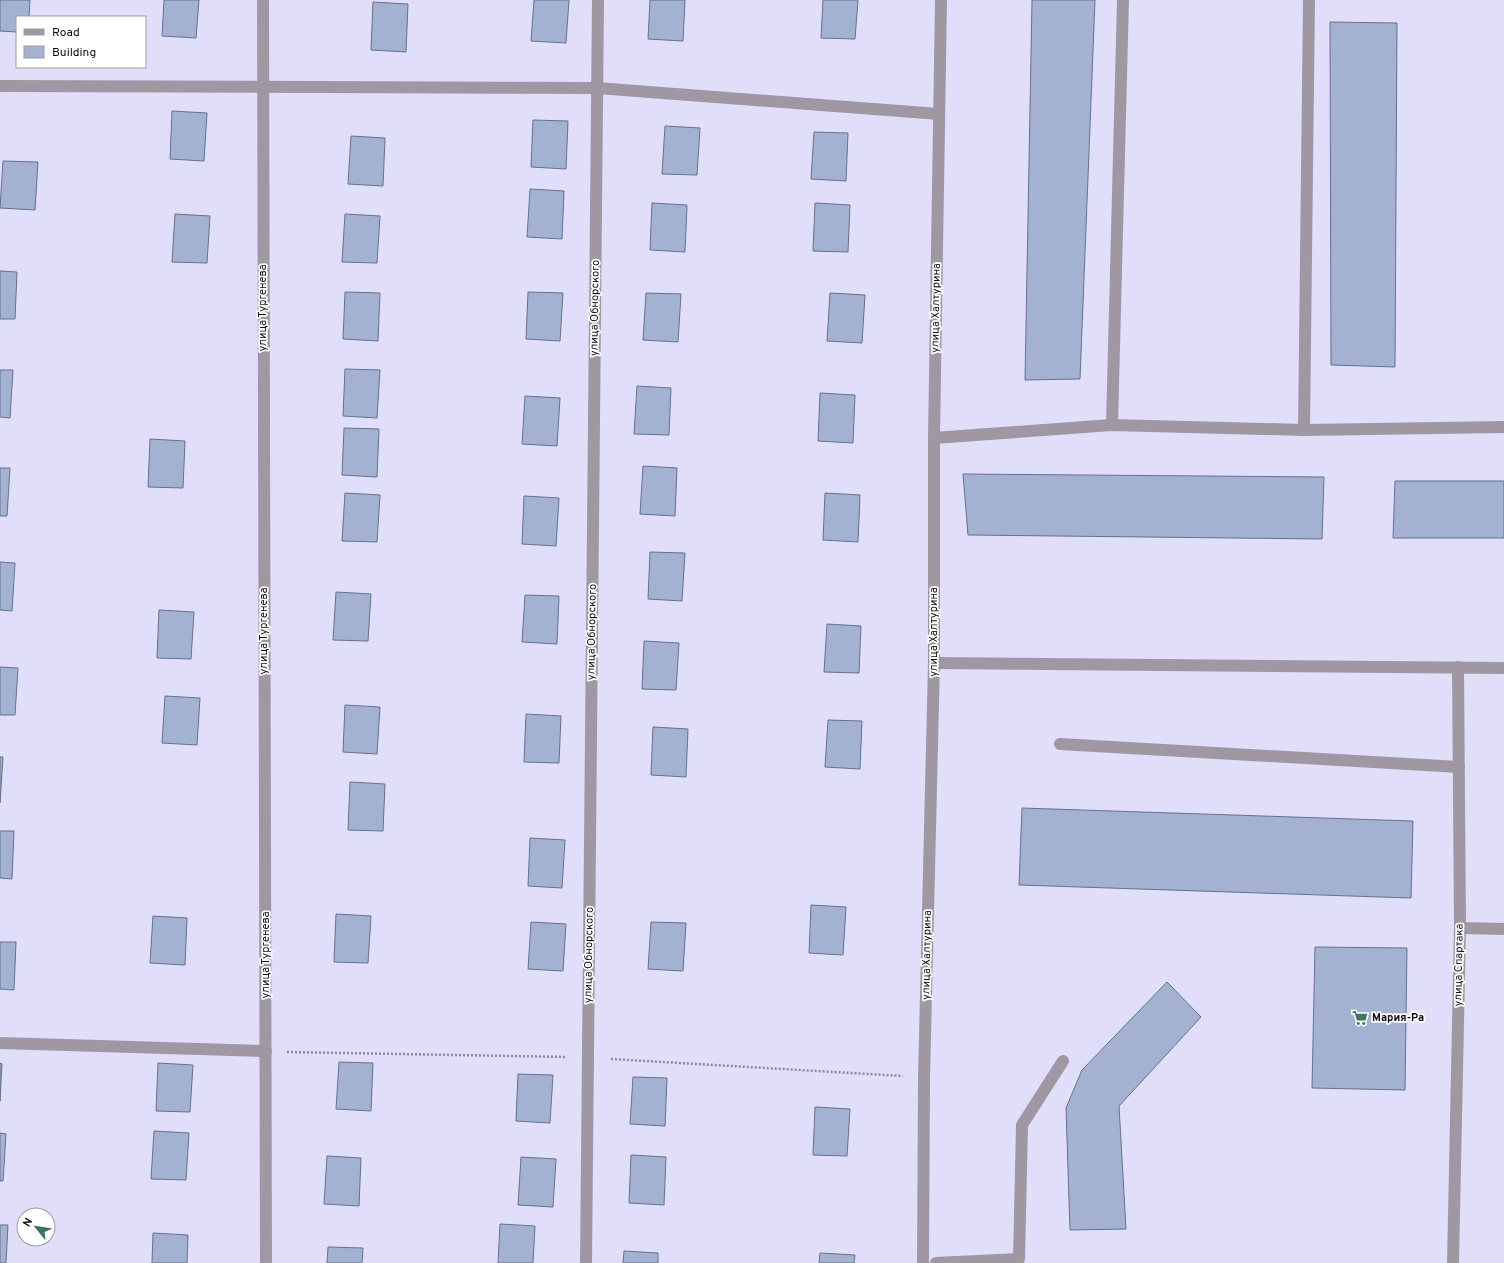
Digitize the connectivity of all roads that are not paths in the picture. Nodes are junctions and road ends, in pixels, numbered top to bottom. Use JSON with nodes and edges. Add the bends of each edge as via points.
{"nodes":[{"id":1,"x":263,"y":0,"type":"edge"},
{"id":2,"x":598,"y":0,"type":"edge"},
{"id":3,"x":941,"y":0,"type":"edge"},
{"id":4,"x":1124,"y":0,"type":"edge"},
{"id":5,"x":1309,"y":0,"type":"edge"},
{"id":6,"x":0,"y":86,"type":"edge"},
{"id":7,"x":263,"y":86,"type":"junction"},
{"id":8,"x":597,"y":88,"type":"junction"},
{"id":9,"x":939,"y":114,"type":"junction"},
{"id":10,"x":1112,"y":426,"type":"junction"},
{"id":11,"x":1504,"y":427,"type":"edge"},
{"id":12,"x":1304,"y":430,"type":"junction"},
{"id":13,"x":934,"y":438,"type":"junction"},
{"id":14,"x":934,"y":663,"type":"junction"},
{"id":15,"x":1458,"y":667,"type":"junction"},
{"id":16,"x":1504,"y":668,"type":"edge"},
{"id":17,"x":1060,"y":744,"type":"dead end"},
{"id":18,"x":1459,"y":767,"type":"junction"},
{"id":19,"x":1460,"y":928,"type":"junction"},
{"id":20,"x":1504,"y":929,"type":"edge"},
{"id":21,"x":0,"y":1043,"type":"edge"},
{"id":22,"x":266,"y":1051,"type":"junction"},
{"id":23,"x":1063,"y":1061,"type":"dead end"},
{"id":24,"x":1019,"y":1261,"type":"edge"},
{"id":25,"x":266,"y":1263,"type":"edge"},
{"id":26,"x":586,"y":1263,"type":"edge"},
{"id":27,"x":923,"y":1263,"type":"edge"},
{"id":28,"x":936,"y":1263,"type":"edge"},
{"id":29,"x":1453,"y":1263,"type":"edge"}],
"edges":[{"from":1,"to":7,"type":"street","name":"улица Тургенева"},
{"from":2,"to":8,"type":"street","name":"улица Обнорского"},
{"from":3,"to":9,"type":"street","name":"улица Халтурина"},
{"from":4,"to":10,"type":"street"},
{"from":5,"to":12,"type":"street"},
{"from":6,"to":7,"type":"street"},
{"from":7,"to":8,"type":"street"},
{"from":7,"to":22,"type":"street","name":"улица Тургенева"},
{"from":8,"to":9,"type":"street"},
{"from":8,"to":26,"type":"street","name":"улица Обнорского"},
{"from":9,"to":13,"type":"street","name":"улица Халтурина"},
{"from":10,"to":12,"type":"street"},
{"from":10,"to":13,"type":"street"},
{"from":11,"to":12,"type":"street"},
{"from":13,"to":14,"type":"street","name":"улица Халтурина"},
{"from":14,"to":15,"type":"street"},
{"from":14,"to":27,"type":"street","name":"улица Халтурина","via":[[924,1078]]},
{"from":15,"to":16,"type":"street"},
{"from":15,"to":18,"type":"street","name":"улица Спартака"},
{"from":17,"to":18,"type":"street"},
{"from":18,"to":19,"type":"street","name":"улица Спартака"},
{"from":19,"to":20,"type":"street"},
{"from":19,"to":29,"type":"street","name":"улица Спартака"},
{"from":21,"to":22,"type":"street"},
{"from":22,"to":25,"type":"street","name":"улица Тургенева"},
{"from":23,"to":24,"type":"street","via":[[1022,1125]]},
{"from":24,"to":28,"type":"street"}]}
